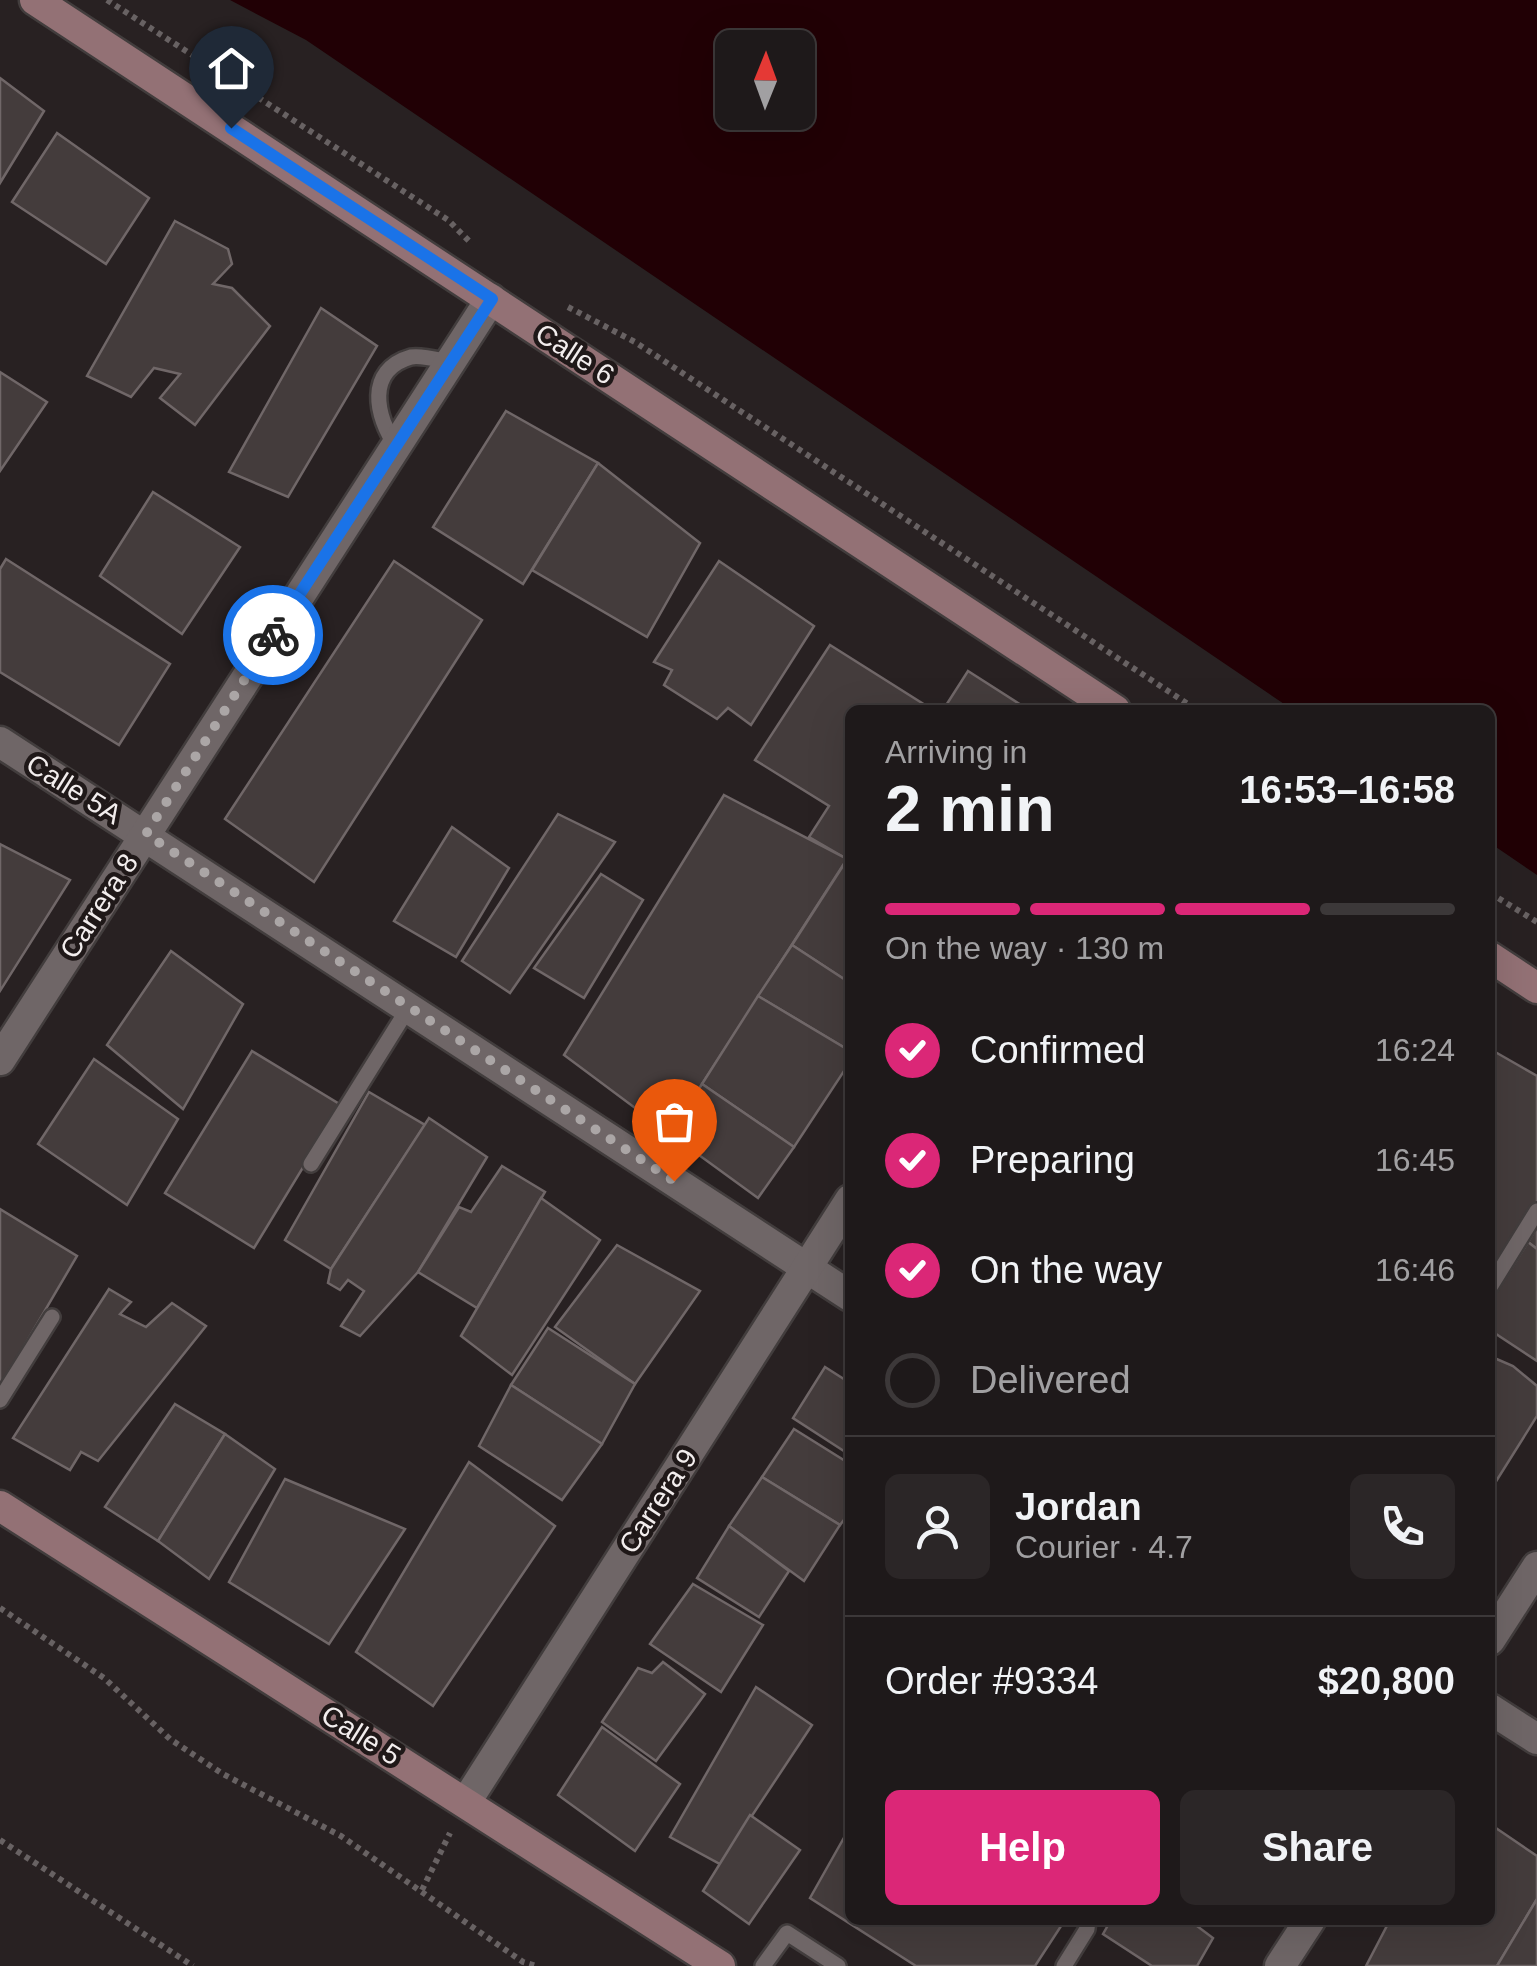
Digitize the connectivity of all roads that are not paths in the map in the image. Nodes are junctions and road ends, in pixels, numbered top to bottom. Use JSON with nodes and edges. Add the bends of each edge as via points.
{"nodes":[{"id":1,"x":35,"y":0,"type":"edge"},
{"id":2,"x":492,"y":299,"type":"junction"},
{"id":3,"x":450,"y":362,"type":"junction"},
{"id":4,"x":396,"y":446,"type":"junction"},
{"id":5,"x":1107,"y":705,"type":"edge"},
{"id":6,"x":0,"y":742,"type":"edge"},
{"id":7,"x":146,"y":834,"type":"junction"},
{"id":8,"x":1495,"y":960,"type":"edge"},
{"id":9,"x":1537,"y":988,"type":"edge"},
{"id":10,"x":409,"y":1007,"type":"junction"},
{"id":11,"x":0,"y":1060,"type":"edge"},
{"id":12,"x":311,"y":1164,"type":"dead end"},
{"id":13,"x":845,"y":1208,"type":"edge"},
{"id":14,"x":1537,"y":1210,"type":"edge"},
{"id":15,"x":807,"y":1268,"type":"junction"},
{"id":16,"x":1495,"y":1280,"type":"edge"},
{"id":17,"x":845,"y":1293,"type":"edge"},
{"id":18,"x":52,"y":1318,"type":"dead end"},
{"id":19,"x":0,"y":1400,"type":"edge"},
{"id":20,"x":0,"y":1506,"type":"edge"},
{"id":21,"x":1537,"y":1567,"type":"edge"},
{"id":22,"x":1495,"y":1632,"type":"edge"},
{"id":23,"x":1495,"y":1711,"type":"edge"},
{"id":24,"x":1537,"y":1739,"type":"edge"},
{"id":25,"x":466,"y":1802,"type":"junction"},
{"id":26,"x":1087,"y":1925,"type":"edge"},
{"id":27,"x":1307,"y":1925,"type":"edge"},
{"id":28,"x":720,"y":1966,"type":"edge"},
{"id":29,"x":764,"y":1966,"type":"edge"},
{"id":30,"x":838,"y":1966,"type":"edge"},
{"id":31,"x":1064,"y":1966,"type":"edge"},
{"id":32,"x":1280,"y":1966,"type":"edge"}],
"edges":[{"from":1,"to":2,"type":"street","name":"Calle 6"},
{"from":2,"to":3,"type":"street","name":"Carrera 8"},
{"from":2,"to":5,"type":"street","name":"Calle 6"},
{"from":3,"to":4,"type":"street","name":"Carrera 8"},
{"from":3,"to":4,"type":"lane","via":[[412,357],[386,372],[376,396],[379,422]]},
{"from":4,"to":7,"type":"street","name":"Carrera 8"},
{"from":6,"to":7,"type":"street","name":"Calle 5A"},
{"from":7,"to":10,"type":"street","name":"Calle 5A"},
{"from":7,"to":11,"type":"street","name":"Carrera 8"},
{"from":8,"to":9,"type":"street"},
{"from":10,"to":12,"type":"lane"},
{"from":10,"to":15,"type":"street","name":"Calle 5A"},
{"from":13,"to":15,"type":"street","name":"Carrera 9"},
{"from":14,"to":16,"type":"lane"},
{"from":15,"to":17,"type":"street","name":"Calle 5A"},
{"from":15,"to":25,"type":"street","name":"Carrera 9"},
{"from":18,"to":19,"type":"lane"},
{"from":20,"to":25,"type":"street","name":"Calle 5"},
{"from":21,"to":22,"type":"street"},
{"from":23,"to":24,"type":"street"},
{"from":25,"to":28,"type":"street","name":"Calle 5"},
{"from":26,"to":31,"type":"lane"},
{"from":27,"to":32,"type":"street"},
{"from":29,"to":30,"type":"lane","via":[[786,1932]]}]}
